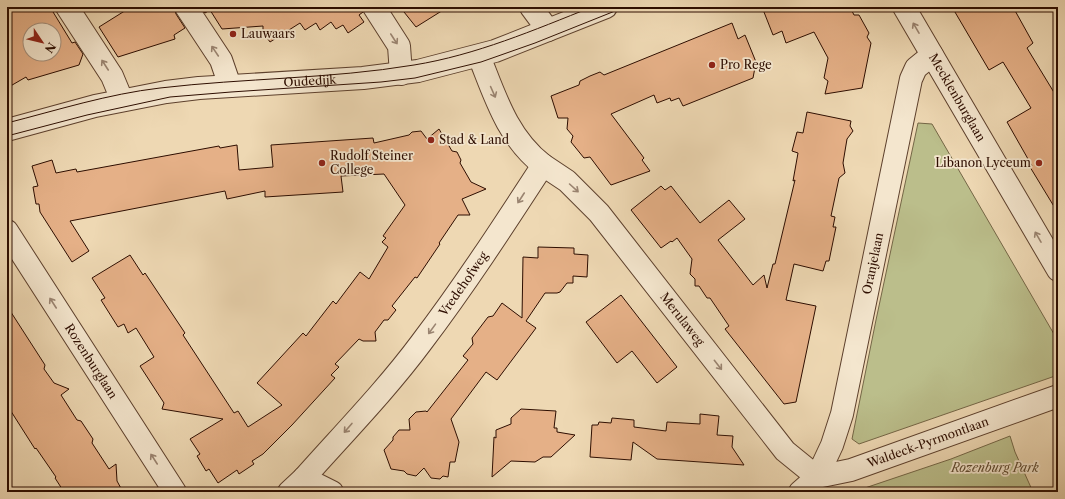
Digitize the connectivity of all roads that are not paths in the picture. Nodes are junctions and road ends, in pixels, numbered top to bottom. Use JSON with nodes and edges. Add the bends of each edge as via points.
{"nodes":[{"id":1,"x":67,"y":7,"type":"edge"},
{"id":2,"x":186,"y":7,"type":"edge"},
{"id":3,"x":374,"y":7,"type":"edge"},
{"id":4,"x":531,"y":7,"type":"edge"},
{"id":5,"x":606,"y":7,"type":"edge"},
{"id":6,"x":904,"y":7,"type":"edge"},
{"id":7,"x":548,"y":30,"type":"junction"},
{"id":8,"x":932,"y":55,"type":"junction"},
{"id":9,"x":479,"y":56,"type":"junction"},
{"id":10,"x":400,"y":74,"type":"junction"},
{"id":11,"x":230,"y":86,"type":"junction"},
{"id":12,"x":122,"y":100,"type":"junction"},
{"id":13,"x":7,"y":130,"type":"edge"},
{"id":14,"x":543,"y":165,"type":"junction"},
{"id":15,"x":7,"y":231,"type":"edge"},
{"id":16,"x":1058,"y":270,"type":"edge"},
{"id":17,"x":1058,"y":396,"type":"edge"},
{"id":18,"x":817,"y":477,"type":"junction"},
{"id":19,"x":297,"y":485,"type":"edge"},
{"id":20,"x":175,"y":492,"type":"edge"},
{"id":21,"x":332,"y":492,"type":"edge"},
{"id":22,"x":800,"y":492,"type":"edge"}],
"edges":[{"from":12,"to":1,"type":"street","one_way":true,"via":[[112,76]]},
{"from":11,"to":2,"type":"street","one_way":true,"via":[[221,60]]},
{"from":3,"to":10,"type":"street","one_way":true,"via":[[399,46]]},
{"from":4,"to":7,"type":"street"},
{"from":5,"to":7,"type":"street","name":"Oudedijk"},
{"from":8,"to":6,"type":"street","name":"Mecklenburglaan","one_way":true},
{"from":7,"to":9,"type":"street","name":"Oudedijk"},
{"from":16,"to":8,"type":"street","name":"Mecklenburglaan","one_way":true},
{"from":8,"to":18,"type":"street","name":"Oranjelaan","via":[[916,68],[911,79],[842,414],[832,445]]},
{"from":9,"to":10,"type":"street","name":"Oudedijk"},
{"from":9,"to":14,"type":"street","one_way":true,"via":[[516,139]]},
{"from":10,"to":11,"type":"street","name":"Oudedijk"},
{"from":11,"to":12,"type":"street","name":"Oudedijk","via":[[199,88]]},
{"from":12,"to":13,"type":"street","name":"Oudedijk"},
{"from":14,"to":18,"type":"street","name":"Merulaweg","one_way":true,"via":[[567,182],[599,213],[785,451]]},
{"from":14,"to":19,"type":"street","name":"Vredehofweg","one_way":true,"via":[[422,342]]},
{"from":20,"to":15,"type":"street","name":"Rozenburglaan","one_way":true},
{"from":17,"to":18,"type":"street","name":"Waldeck-Pyrmontlaan","via":[[851,470]]},
{"from":18,"to":22,"type":"street","name":"Waldeck-Pyrmontlaan"},
{"from":19,"to":21,"type":"street"}]}
